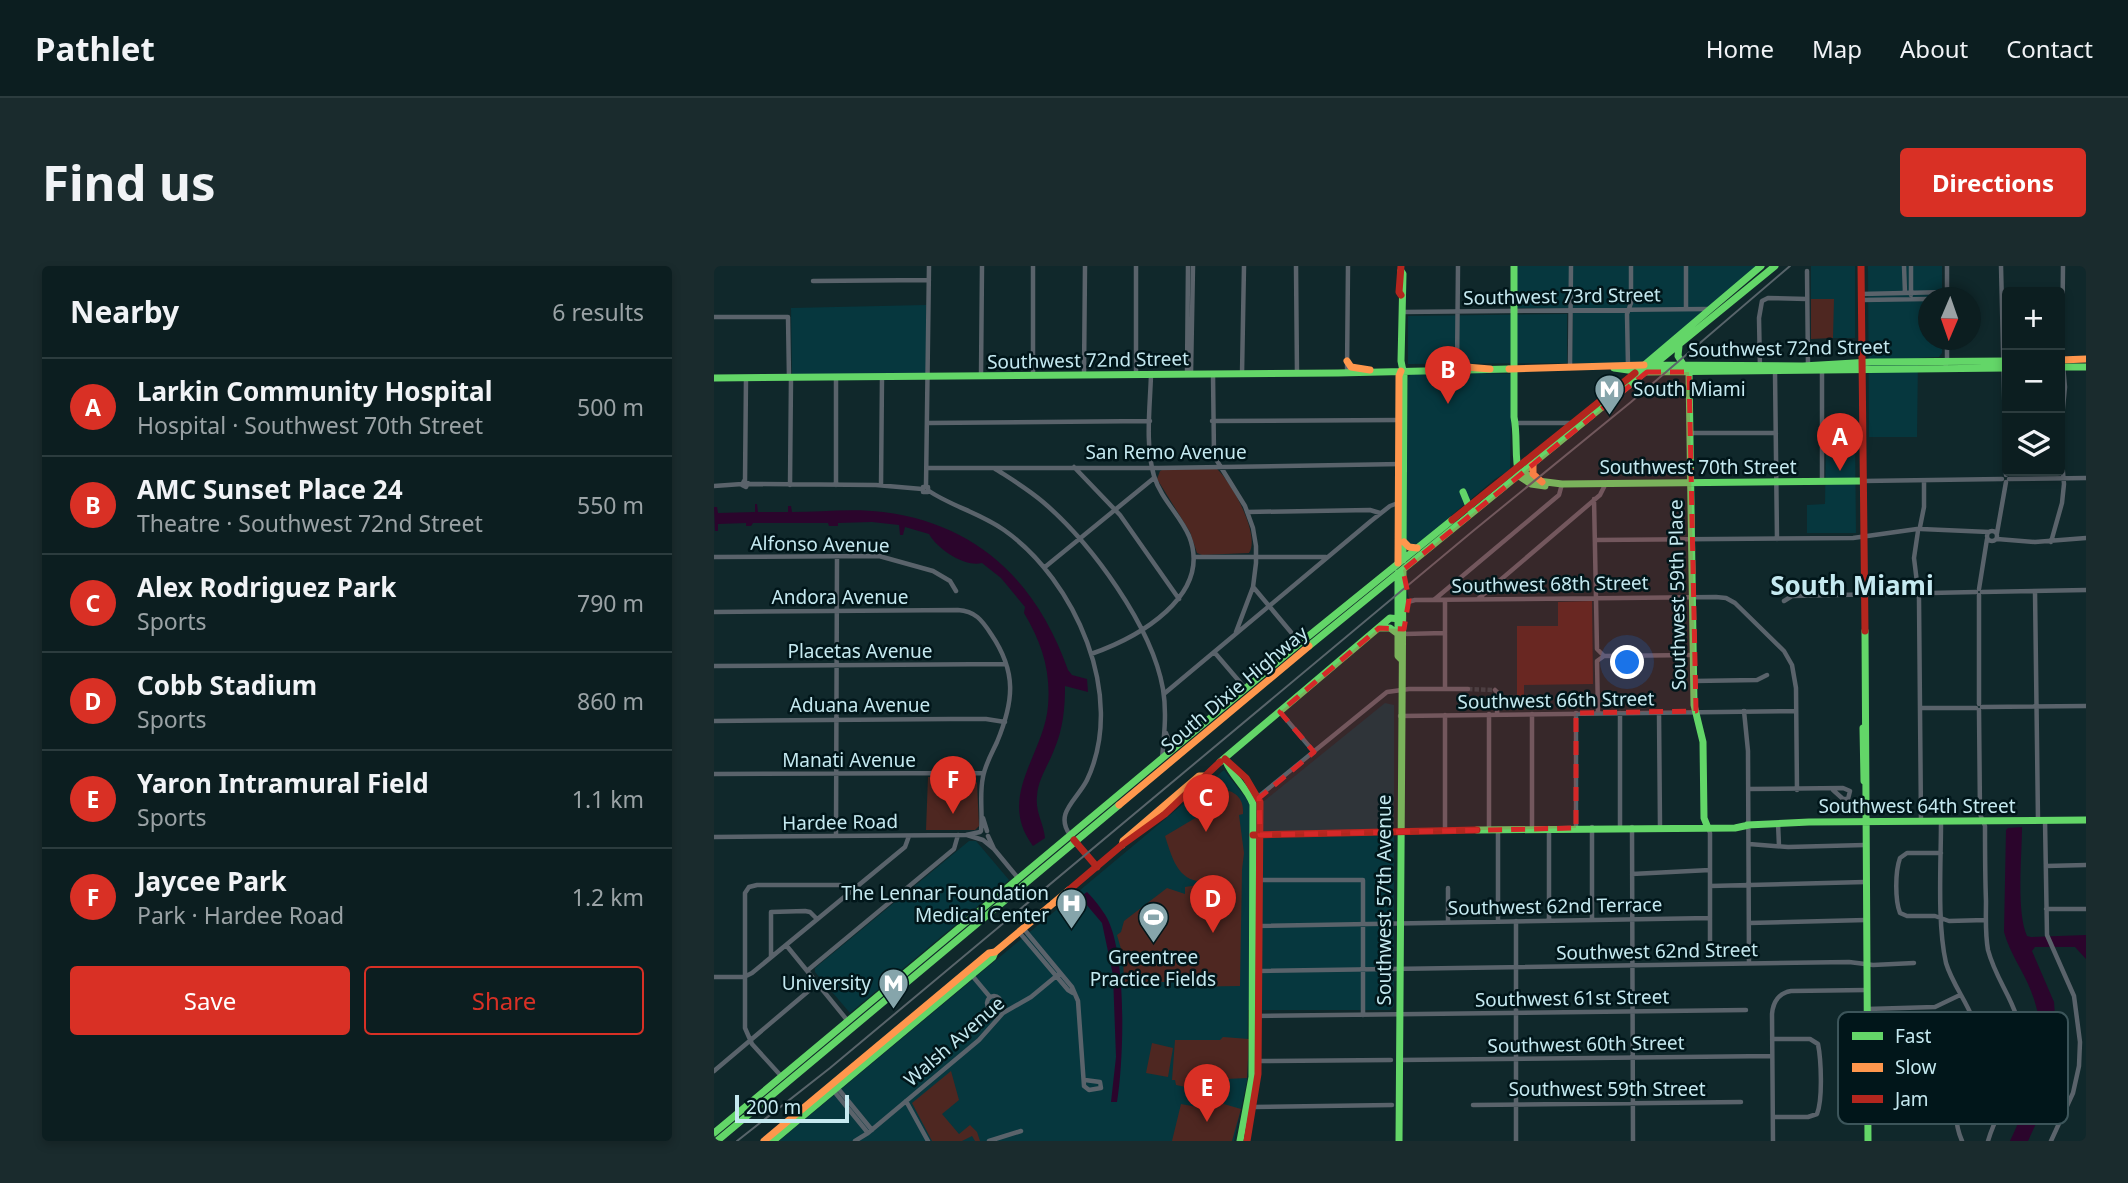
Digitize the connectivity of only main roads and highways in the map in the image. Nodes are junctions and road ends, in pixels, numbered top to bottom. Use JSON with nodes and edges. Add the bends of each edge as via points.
{"nodes":[{"id":1,"x":1514,"y":266,"type":"edge"},
{"id":2,"x":1761,"y":266,"type":"edge"},
{"id":3,"x":1775,"y":266,"type":"edge"},
{"id":4,"x":1861,"y":266,"type":"edge"},
{"id":5,"x":1401,"y":269,"type":"edge"},
{"id":6,"x":1679,"y":346,"type":"junction"},
{"id":7,"x":2086,"y":359,"type":"edge"},
{"id":8,"x":1347,"y":361,"type":"road end"},
{"id":9,"x":2065,"y":363,"type":"edge"},
{"id":10,"x":2002,"y":364,"type":"edge"},
{"id":11,"x":2002,"y":364,"type":"edge"},
{"id":12,"x":2065,"y":364,"type":"edge"},
{"id":13,"x":1656,"y":365,"type":"junction"},
{"id":14,"x":1861,"y":366,"type":"junction"},
{"id":15,"x":2086,"y":367,"type":"edge"},
{"id":16,"x":1614,"y":368,"type":"junction"},
{"id":17,"x":1808,"y":368,"type":"junction"},
{"id":18,"x":1514,"y":369,"type":"junction"},
{"id":19,"x":1645,"y":369,"type":"junction"},
{"id":20,"x":1687,"y":369,"type":"junction"},
{"id":21,"x":1760,"y":369,"type":"junction"},
{"id":22,"x":1401,"y":370,"type":"junction"},
{"id":23,"x":1636,"y":371,"type":"junction"},
{"id":24,"x":1373,"y":372,"type":"junction"},
{"id":25,"x":714,"y":378,"type":"edge"},
{"id":26,"x":1401,"y":464,"type":"junction"},
{"id":27,"x":1532,"y":465,"type":"junction"},
{"id":28,"x":1520,"y":472,"type":"junction"},
{"id":29,"x":1863,"y":481,"type":"junction"},
{"id":30,"x":1542,"y":482,"type":"junction"},
{"id":31,"x":1691,"y":483,"type":"junction"},
{"id":32,"x":1562,"y":484,"type":"junction"},
{"id":33,"x":1464,"y":492,"type":"junction"},
{"id":34,"x":1483,"y":495,"type":"junction"},
{"id":35,"x":1405,"y":496,"type":"junction"},
{"id":36,"x":1398,"y":503,"type":"junction"},
{"id":37,"x":1470,"y":505,"type":"junction"},
{"id":38,"x":1401,"y":516,"type":"junction"},
{"id":39,"x":1463,"y":516,"type":"junction"},
{"id":40,"x":1404,"y":542,"type":"junction"},
{"id":41,"x":1417,"y":548,"type":"junction"},
{"id":42,"x":1401,"y":567,"type":"junction"},
{"id":43,"x":1398,"y":618,"type":"junction"},
{"id":44,"x":1379,"y":628,"type":"junction"},
{"id":45,"x":1402,"y":636,"type":"junction"},
{"id":46,"x":1317,"y":640,"type":"junction"},
{"id":47,"x":1300,"y":643,"type":"junction"},
{"id":48,"x":1295,"y":658,"type":"junction"},
{"id":49,"x":1262,"y":686,"type":"junction"},
{"id":50,"x":1245,"y":688,"type":"junction"},
{"id":51,"x":1241,"y":704,"type":"junction"},
{"id":52,"x":1188,"y":748,"type":"junction"},
{"id":53,"x":1174,"y":749,"type":"junction"},
{"id":54,"x":1225,"y":759,"type":"junction"},
{"id":55,"x":1165,"y":762,"type":"junction"},
{"id":56,"x":2086,"y":820,"type":"edge"},
{"id":57,"x":1865,"y":822,"type":"junction"},
{"id":58,"x":1707,"y":826,"type":"junction"},
{"id":59,"x":1400,"y":832,"type":"junction"},
{"id":60,"x":1256,"y":835,"type":"junction"},
{"id":61,"x":1073,"y":838,"type":"junction"},
{"id":62,"x":1097,"y":867,"type":"junction"},
{"id":63,"x":1867,"y":1012,"type":"edge"},
{"id":64,"x":784,"y":1080,"type":"junction"},
{"id":65,"x":833,"y":1087,"type":"junction"},
{"id":66,"x":714,"y":1133,"type":"edge"},
{"id":67,"x":1244,"y":1139,"type":"edge"},
{"id":68,"x":717,"y":1141,"type":"edge"},
{"id":69,"x":764,"y":1141,"type":"edge"},
{"id":70,"x":773,"y":1141,"type":"edge"},
{"id":71,"x":1257,"y":1141,"type":"edge"},
{"id":72,"x":1399,"y":1141,"type":"edge"}],
"edges":[{"from":1,"to":18,"type":"main road"},
{"from":2,"to":19,"type":"main road","name":"South Dixie Highway"},
{"from":3,"to":6,"type":"main road","name":"South Dixie Highway"},
{"from":4,"to":14,"type":"main road"},
{"from":5,"to":22,"type":"main road","name":"Southwest 57th Avenue"},
{"from":6,"to":13,"type":"main road","name":"South Dixie Highway"},
{"from":6,"to":20,"type":"main road","name":"Southwest 59th Place","via":[[1678,356]]},
{"from":7,"to":9,"type":"main road"},
{"from":8,"to":24,"type":"main road","via":[[1351,367]]},
{"from":10,"to":14,"type":"main road","name":"Southwest 72nd Street","via":[[1947,360]]},
{"from":11,"to":14,"type":"main road","name":"Southwest 72nd Street","via":[[1944,369]]},
{"from":12,"to":15,"type":"main road"},
{"from":13,"to":19,"type":"main road","name":"South Dixie Highway"},
{"from":13,"to":20,"type":"main road","name":"Southwest 72nd Street"},
{"from":14,"to":17,"type":"main road","name":"Southwest 72nd Street"},
{"from":14,"to":17,"type":"main road","name":"Southwest 72nd Street","via":[[1822,371]]},
{"from":14,"to":29,"type":"main road"},
{"from":16,"to":18,"type":"main road","name":"Southwest 72nd Street"},
{"from":16,"to":19,"type":"main road","name":"Southwest 72nd Street"},
{"from":16,"to":23,"type":"main road","name":"Southwest 72nd Street"},
{"from":17,"to":21,"type":"main road","name":"Southwest 72nd Street"},
{"from":17,"to":21,"type":"main road","name":"Southwest 72nd Street"},
{"from":18,"to":22,"type":"main road","name":"Southwest 72nd Street"},
{"from":18,"to":28,"type":"main road","via":[[1513,442]]},
{"from":19,"to":20,"type":"main road","name":"Southwest 72nd Street"},
{"from":19,"to":23,"type":"main road","name":"Southwest 72nd Street"},
{"from":19,"to":27,"type":"main road","name":"South Dixie Highway"},
{"from":20,"to":21,"type":"main road","name":"Southwest 72nd Street"},
{"from":20,"to":21,"type":"main road","name":"Southwest 72nd Street"},
{"from":20,"to":31,"type":"main road","name":"Southwest 59th Place"},
{"from":22,"to":24,"type":"main road","name":"Southwest 72nd Street"},
{"from":22,"to":26,"type":"main road","name":"Southwest 57th Avenue"},
{"from":23,"to":28,"type":"main road","name":"South Dixie Highway"},
{"from":24,"to":25,"type":"main road","name":"Southwest 72nd Street"},
{"from":26,"to":35,"type":"main road","name":"Southwest 57th Avenue"},
{"from":26,"to":36,"type":"main road","name":"Southwest 57th Avenue"},
{"from":27,"to":28,"type":"main road","name":"South Dixie Highway"},
{"from":27,"to":30,"type":"main road","via":[[1533,474]]},
{"from":28,"to":30,"type":"main road","name":"Southwest 70th Street"},
{"from":28,"to":32,"type":"main road","name":"Southwest 70th Street","via":[[1534,485]]},
{"from":28,"to":34,"type":"main road","name":"South Dixie Highway"},
{"from":28,"to":39,"type":"main road","name":"South Dixie Highway"},
{"from":29,"to":31,"type":"main road","name":"Southwest 70th Street"},
{"from":29,"to":57,"type":"main road"},
{"from":30,"to":32,"type":"main road","name":"Southwest 70th Street"},
{"from":31,"to":32,"type":"main road","name":"Southwest 70th Street"},
{"from":31,"to":58,"type":"main road","name":"Southwest 59th Place","via":[[1693,681],[1703,742]]},
{"from":33,"to":34,"type":"main road"},
{"from":33,"to":37,"type":"main road"},
{"from":33,"to":39,"type":"main road"},
{"from":34,"to":37,"type":"main road","name":"South Dixie Highway"},
{"from":35,"to":36,"type":"main road"},
{"from":35,"to":38,"type":"main road","name":"Southwest 57th Avenue"},
{"from":36,"to":38,"type":"main road","name":"Southwest 57th Avenue"},
{"from":37,"to":39,"type":"main road"},
{"from":38,"to":40,"type":"main road","name":"Southwest 57th Avenue"},
{"from":38,"to":42,"type":"main road","name":"Southwest 57th Avenue"},
{"from":39,"to":41,"type":"main road","name":"South Dixie Highway"},
{"from":39,"to":42,"type":"main road","name":"South Dixie Highway"},
{"from":40,"to":41,"type":"main road"},
{"from":40,"to":42,"type":"main road","name":"Southwest 57th Avenue"},
{"from":41,"to":42,"type":"main road","name":"South Dixie Highway"},
{"from":42,"to":43,"type":"main road","name":"Southwest 57th Avenue"},
{"from":42,"to":45,"type":"main road","name":"Southwest 57th Avenue"},
{"from":42,"to":46,"type":"main road","name":"South Dixie Highway"},
{"from":42,"to":47,"type":"main road","name":"South Dixie Highway"},
{"from":43,"to":44,"type":"main road","via":[[1390,618]]},
{"from":43,"to":45,"type":"main road","name":"Southwest 57th Avenue"},
{"from":44,"to":45,"type":"main road","via":[[1390,628]]},
{"from":44,"to":54,"type":"main road"},
{"from":45,"to":59,"type":"main road","name":"Southwest 57th Avenue","via":[[1398,656]]},
{"from":46,"to":47,"type":"main road"},
{"from":46,"to":48,"type":"main road","name":"South Dixie Highway"},
{"from":47,"to":48,"type":"main road"},
{"from":47,"to":50,"type":"main road","name":"South Dixie Highway"},
{"from":48,"to":49,"type":"main road","name":"South Dixie Highway"},
{"from":49,"to":50,"type":"main road"},
{"from":49,"to":51,"type":"main road","name":"South Dixie Highway"},
{"from":50,"to":51,"type":"main road"},
{"from":50,"to":53,"type":"main road","name":"South Dixie Highway"},
{"from":51,"to":52,"type":"main road","name":"South Dixie Highway"},
{"from":52,"to":53,"type":"main road"},
{"from":52,"to":55,"type":"main road","name":"South Dixie Highway"},
{"from":53,"to":55,"type":"main road"},
{"from":54,"to":60,"type":"main road","via":[[1256,799]]},
{"from":54,"to":62,"type":"main road","via":[[1199,776]]},
{"from":55,"to":61,"type":"main road","name":"South Dixie Highway"},
{"from":56,"to":57,"type":"main road","name":"Southwest 64th Street"},
{"from":57,"to":58,"type":"main road","name":"Southwest 64th Street"},
{"from":57,"to":63,"type":"main road"},
{"from":58,"to":59,"type":"main road","name":"Southwest 64th Street"},
{"from":59,"to":60,"type":"main road","name":"Southwest 64th Street"},
{"from":59,"to":72,"type":"main road","name":"Southwest 57th Avenue","via":[[1395,1060]]},
{"from":60,"to":67,"type":"main road","via":[[1255,1061]]},
{"from":61,"to":62,"type":"main road"},
{"from":61,"to":64,"type":"main road","name":"South Dixie Highway"},
{"from":62,"to":65,"type":"main road"},
{"from":64,"to":66,"type":"main road","name":"South Dixie Highway"},
{"from":64,"to":68,"type":"main road","name":"South Dixie Highway"},
{"from":65,"to":69,"type":"main road"},
{"from":65,"to":70,"type":"main road"},
{"from":67,"to":71,"type":"main road"}]}
